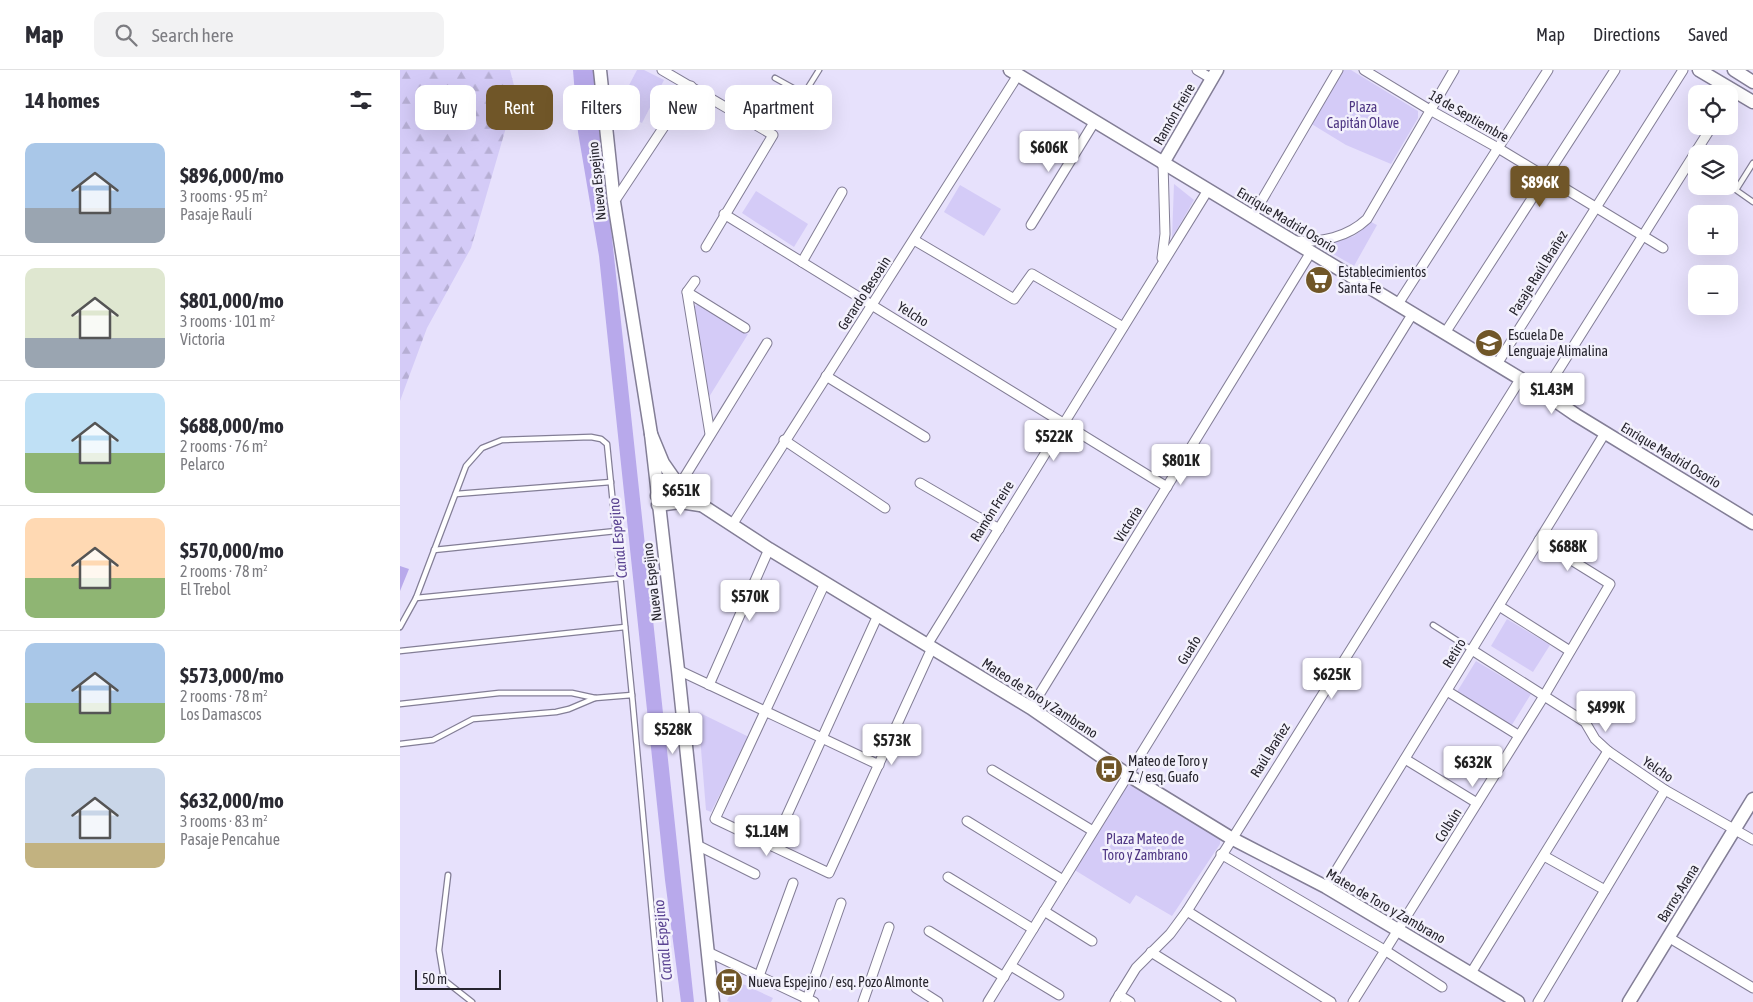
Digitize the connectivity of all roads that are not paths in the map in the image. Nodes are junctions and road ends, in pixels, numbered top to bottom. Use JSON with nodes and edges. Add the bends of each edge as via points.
{"nodes":[{"id":1,"x":600,"y":70,"type":"edge"},
{"id":2,"x":662,"y":70,"type":"edge"},
{"id":3,"x":819,"y":70,"type":"edge"},
{"id":4,"x":1197,"y":70,"type":"edge"},
{"id":5,"x":1338,"y":70,"type":"edge"},
{"id":6,"x":1364,"y":70,"type":"edge"},
{"id":7,"x":1454,"y":70,"type":"edge"},
{"id":8,"x":1548,"y":70,"type":"edge"},
{"id":9,"x":1615,"y":70,"type":"edge"},
{"id":10,"x":1682,"y":70,"type":"edge"},
{"id":11,"x":1699,"y":70,"type":"edge"},
{"id":12,"x":1736,"y":71,"type":"edge"},
{"id":13,"x":1014,"y":72,"type":"edge"},
{"id":14,"x":1214,"y":74,"type":"edge"},
{"id":15,"x":775,"y":78,"type":"dead end"},
{"id":16,"x":1753,"y":82,"type":"edge"},
{"id":17,"x":688,"y":85,"type":"edge"},
{"id":18,"x":1718,"y":85,"type":"edge"},
{"id":19,"x":1738,"y":98,"type":"edge"},
{"id":20,"x":715,"y":101,"type":"edge"},
{"id":21,"x":1753,"y":102,"type":"edge"},
{"id":22,"x":1430,"y":110,"type":"junction"},
{"id":23,"x":1094,"y":121,"type":"junction"},
{"id":24,"x":661,"y":130,"type":"edge"},
{"id":25,"x":1706,"y":135,"type":"edge"},
{"id":26,"x":1498,"y":148,"type":"junction"},
{"id":27,"x":1163,"y":163,"type":"junction"},
{"id":28,"x":1753,"y":163,"type":"edge"},
{"id":29,"x":1546,"y":177,"type":"junction"},
{"id":30,"x":1208,"y":190,"type":"junction"},
{"id":31,"x":842,"y":192,"type":"dead end"},
{"id":32,"x":614,"y":202,"type":"junction"},
{"id":33,"x":1753,"y":202,"type":"edge"},
{"id":34,"x":1596,"y":207,"type":"junction"},
{"id":35,"x":724,"y":214,"type":"junction"},
{"id":36,"x":1252,"y":217,"type":"junction"},
{"id":37,"x":1031,"y":225,"type":"dead end"},
{"id":38,"x":1644,"y":236,"type":"junction"},
{"id":39,"x":1286,"y":237,"type":"junction"},
{"id":40,"x":914,"y":240,"type":"junction"},
{"id":41,"x":706,"y":247,"type":"dead end"},
{"id":42,"x":1663,"y":248,"type":"dead end"},
{"id":43,"x":1311,"y":252,"type":"junction"},
{"id":44,"x":802,"y":262,"type":"junction"},
{"id":45,"x":1160,"y":266,"type":"junction"},
{"id":46,"x":695,"y":281,"type":"dead end"},
{"id":47,"x":687,"y":292,"type":"junction"},
{"id":48,"x":1398,"y":304,"type":"junction"},
{"id":49,"x":872,"y":305,"type":"junction"},
{"id":50,"x":1413,"y":313,"type":"junction"},
{"id":51,"x":1123,"y":327,"type":"junction"},
{"id":52,"x":745,"y":328,"type":"dead end"},
{"id":53,"x":1445,"y":333,"type":"junction"},
{"id":54,"x":767,"y":343,"type":"dead end"},
{"id":55,"x":1497,"y":364,"type":"junction"},
{"id":56,"x":826,"y":376,"type":"junction"},
{"id":57,"x":1521,"y":378,"type":"junction"},
{"id":58,"x":1544,"y":393,"type":"junction"},
{"id":59,"x":1064,"y":423,"type":"junction"},
{"id":60,"x":1605,"y":433,"type":"junction"},
{"id":61,"x":651,"y":434,"type":"junction"},
{"id":62,"x":710,"y":434,"type":"junction"},
{"id":63,"x":925,"y":437,"type":"dead end"},
{"id":64,"x":784,"y":440,"type":"junction"},
{"id":65,"x":611,"y":482,"type":"junction"},
{"id":66,"x":920,"y":483,"type":"dead end"},
{"id":67,"x":679,"y":486,"type":"junction"},
{"id":68,"x":1167,"y":487,"type":"junction"},
{"id":69,"x":456,"y":494,"type":"junction"},
{"id":70,"x":658,"y":501,"type":"junction"},
{"id":71,"x":702,"y":506,"type":"junction"},
{"id":72,"x":886,"y":508,"type":"dead end"},
{"id":73,"x":1753,"y":523,"type":"edge"},
{"id":74,"x":732,"y":525,"type":"junction"},
{"id":75,"x":999,"y":529,"type":"junction"},
{"id":76,"x":616,"y":531,"type":"junction"},
{"id":77,"x":1539,"y":540,"type":"junction"},
{"id":78,"x":769,"y":549,"type":"junction"},
{"id":79,"x":434,"y":550,"type":"junction"},
{"id":80,"x":621,"y":578,"type":"junction"},
{"id":81,"x":825,"y":583,"type":"junction"},
{"id":82,"x":416,"y":598,"type":"junction"},
{"id":83,"x":1499,"y":606,"type":"junction"},
{"id":84,"x":878,"y":615,"type":"junction"},
{"id":85,"x":1433,"y":625,"type":"dead end"},
{"id":86,"x":625,"y":627,"type":"junction"},
{"id":87,"x":400,"y":628,"type":"edge"},
{"id":88,"x":930,"y":646,"type":"junction"},
{"id":89,"x":1472,"y":650,"type":"junction"},
{"id":90,"x":1570,"y":651,"type":"junction"},
{"id":91,"x":400,"y":652,"type":"edge"},
{"id":92,"x":678,"y":670,"type":"junction"},
{"id":93,"x":709,"y":685,"type":"junction"},
{"id":94,"x":1447,"y":692,"type":"junction"},
{"id":95,"x":632,"y":695,"type":"junction"},
{"id":96,"x":1544,"y":696,"type":"junction"},
{"id":97,"x":595,"y":698,"type":"junction"},
{"id":98,"x":400,"y":704,"type":"edge"},
{"id":99,"x":1031,"y":708,"type":"junction"},
{"id":100,"x":766,"y":710,"type":"junction"},
{"id":101,"x":1518,"y":735,"type":"junction"},
{"id":102,"x":822,"y":738,"type":"junction"},
{"id":103,"x":400,"y":744,"type":"edge"},
{"id":104,"x":1608,"y":751,"type":"junction"},
{"id":105,"x":1405,"y":759,"type":"junction"},
{"id":106,"x":879,"y":765,"type":"junction"},
{"id":107,"x":992,"y":770,"type":"dead end"},
{"id":108,"x":1128,"y":775,"type":"junction"},
{"id":109,"x":1665,"y":790,"type":"junction"},
{"id":110,"x":1753,"y":799,"type":"edge"},
{"id":111,"x":1478,"y":804,"type":"junction"},
{"id":112,"x":966,"y":821,"type":"dead end"},
{"id":113,"x":1735,"y":829,"type":"junction"},
{"id":114,"x":1093,"y":831,"type":"junction"},
{"id":115,"x":1231,"y":838,"type":"junction"},
{"id":116,"x":1753,"y":840,"type":"edge"},
{"id":117,"x":696,"y":845,"type":"junction"},
{"id":118,"x":773,"y":846,"type":"junction"},
{"id":119,"x":1221,"y":854,"type":"junction"},
{"id":120,"x":1544,"y":856,"type":"junction"},
{"id":121,"x":755,"y":874,"type":"dead end"},
{"id":122,"x":448,"y":875,"type":"dead end"},
{"id":123,"x":948,"y":877,"type":"dead end"},
{"id":124,"x":1063,"y":880,"type":"junction"},
{"id":125,"x":793,"y":883,"type":"dead end"},
{"id":126,"x":1326,"y":887,"type":"junction"},
{"id":127,"x":1604,"y":890,"type":"junction"},
{"id":128,"x":841,"y":903,"type":"dead end"},
{"id":129,"x":1044,"y":911,"type":"junction"},
{"id":130,"x":1187,"y":911,"type":"junction"},
{"id":131,"x":889,"y":927,"type":"dead end"},
{"id":132,"x":1033,"y":929,"type":"junction"},
{"id":133,"x":1399,"y":930,"type":"junction"},
{"id":134,"x":929,"y":931,"type":"dead end"},
{"id":135,"x":1668,"y":937,"type":"junction"},
{"id":136,"x":1092,"y":941,"type":"dead end"},
{"id":137,"x":1386,"y":951,"type":"junction"},
{"id":138,"x":708,"y":952,"type":"junction"},
{"id":139,"x":1151,"y":952,"type":"junction"},
{"id":140,"x":1011,"y":966,"type":"junction"},
{"id":141,"x":1471,"y":973,"type":"junction"},
{"id":142,"x":759,"y":976,"type":"junction"},
{"id":143,"x":1004,"y":977,"type":"junction"},
{"id":144,"x":1442,"y":987,"type":"dead end"},
{"id":145,"x":916,"y":988,"type":"dead end"},
{"id":146,"x":1753,"y":988,"type":"edge"},
{"id":147,"x":1059,"y":995,"type":"dead end"},
{"id":148,"x":1117,"y":998,"type":"edge"},
{"id":149,"x":809,"y":1001,"type":"edge"},
{"id":150,"x":472,"y":1002,"type":"edge"},
{"id":151,"x":660,"y":1002,"type":"edge"},
{"id":152,"x":713,"y":1002,"type":"edge"},
{"id":153,"x":863,"y":1002,"type":"edge"},
{"id":154,"x":938,"y":1002,"type":"edge"},
{"id":155,"x":988,"y":1002,"type":"edge"},
{"id":156,"x":1130,"y":1002,"type":"edge"},
{"id":157,"x":1231,"y":1002,"type":"edge"},
{"id":158,"x":1331,"y":1002,"type":"edge"},
{"id":159,"x":1353,"y":1002,"type":"edge"},
{"id":160,"x":1518,"y":1002,"type":"edge"},
{"id":161,"x":1538,"y":1002,"type":"edge"},
{"id":162,"x":1629,"y":1002,"type":"edge"}],
"edges":[{"from":1,"to":32,"type":"street","name":"Nueva Espejino"},
{"from":2,"to":17,"type":"street"},
{"from":3,"to":15,"type":"lane","via":[[804,94]]},
{"from":4,"to":14,"type":"street"},
{"from":5,"to":36,"type":"street"},
{"from":6,"to":22,"type":"street","name":"18 de Septiembre"},
{"from":7,"to":22,"type":"street"},
{"from":8,"to":26,"type":"street"},
{"from":9,"to":29,"type":"street"},
{"from":10,"to":34,"type":"street","name":"Pasaje Raúl Brañez"},
{"from":11,"to":18,"type":"street"},
{"from":12,"to":16,"type":"street"},
{"from":13,"to":23,"type":"street","name":"Enrique Madrid Osorio"},
{"from":13,"to":40,"type":"street","name":"Gerardo Besoain"},
{"from":14,"to":27,"type":"street","name":"Ramón Freire"},
{"from":19,"to":21,"type":"street"},
{"from":20,"to":35,"type":"street","via":[[773,135]]},
{"from":22,"to":26,"type":"street","name":"18 de Septiembre"},
{"from":22,"to":39,"type":"street","via":[[1374,208],[1360,225],[1344,235],[1320,240],[1296,241]]},
{"from":23,"to":27,"type":"street","name":"Enrique Madrid Osorio"},
{"from":23,"to":37,"type":"street"},
{"from":24,"to":32,"type":"street"},
{"from":25,"to":38,"type":"street"},
{"from":26,"to":29,"type":"street","name":"18 de Septiembre"},
{"from":26,"to":48,"type":"street"},
{"from":27,"to":30,"type":"street","name":"Enrique Madrid Osorio"},
{"from":27,"to":45,"type":"street","name":"Ramón Freire","via":[[1165,234]]},
{"from":28,"to":33,"type":"lane","via":[[1736,190]]},
{"from":29,"to":34,"type":"street","name":"18 de Septiembre"},
{"from":29,"to":53,"type":"street"},
{"from":30,"to":36,"type":"street","name":"Enrique Madrid Osorio"},
{"from":30,"to":45,"type":"street","name":"Ramón Freire"},
{"from":31,"to":44,"type":"street"},
{"from":32,"to":61,"type":"street","name":"Nueva Espejino"},
{"from":34,"to":38,"type":"street","name":"18 de Septiembre"},
{"from":34,"to":55,"type":"street","name":"Pasaje Raúl Brañez"},
{"from":35,"to":41,"type":"street"},
{"from":35,"to":44,"type":"street","name":"Yelcho"},
{"from":36,"to":39,"type":"street","name":"Enrique Madrid Osorio"},
{"from":38,"to":42,"type":"street","name":"18 de Septiembre"},
{"from":38,"to":58,"type":"street"},
{"from":39,"to":43,"type":"street","name":"Enrique Madrid Osorio"},
{"from":40,"to":49,"type":"street","name":"Gerardo Besoain"},
{"from":40,"to":51,"type":"street","via":[[1014,299],[1032,274]]},
{"from":43,"to":48,"type":"street","name":"Enrique Madrid Osorio"},
{"from":43,"to":68,"type":"street","name":"Victoria"},
{"from":44,"to":49,"type":"street","name":"Yelcho"},
{"from":45,"to":51,"type":"street","name":"Ramón Freire"},
{"from":46,"to":47,"type":"street"},
{"from":47,"to":52,"type":"street"},
{"from":47,"to":62,"type":"street"},
{"from":48,"to":50,"type":"street","name":"Enrique Madrid Osorio"},
{"from":49,"to":56,"type":"street","name":"Gerardo Besoain"},
{"from":49,"to":59,"type":"street","name":"Yelcho"},
{"from":50,"to":53,"type":"street","name":"Enrique Madrid Osorio"},
{"from":50,"to":108,"type":"street","name":"Guafo"},
{"from":51,"to":59,"type":"street","name":"Ramón Freire"},
{"from":53,"to":55,"type":"street","name":"Enrique Madrid Osorio"},
{"from":54,"to":62,"type":"street"},
{"from":55,"to":57,"type":"street","name":"Enrique Madrid Osorio"},
{"from":56,"to":63,"type":"street"},
{"from":56,"to":64,"type":"street","name":"Gerardo Besoain"},
{"from":57,"to":58,"type":"street","name":"Enrique Madrid Osorio"},
{"from":57,"to":115,"type":"street","name":"Raúl Brañez"},
{"from":58,"to":60,"type":"street","name":"Enrique Madrid Osorio"},
{"from":59,"to":68,"type":"street","name":"Yelcho"},
{"from":59,"to":75,"type":"street","name":"Ramón Freire"},
{"from":60,"to":73,"type":"street","name":"Enrique Madrid Osorio"},
{"from":60,"to":77,"type":"street","name":"Retiro"},
{"from":61,"to":67,"type":"street","name":"Mateo de Toro y Zambrano","via":[[663,464]]},
{"from":61,"to":70,"type":"street","name":"Nueva Espejino"},
{"from":62,"to":67,"type":"street"},
{"from":64,"to":72,"type":"street"},
{"from":64,"to":74,"type":"street","name":"Gerardo Besoain"},
{"from":65,"to":69,"type":"lane"},
{"from":65,"to":69,"type":"lane","via":[[607,444],[601,439],[502,440],[482,448],[466,466]]},
{"from":65,"to":76,"type":"lane"},
{"from":66,"to":75,"type":"street"},
{"from":67,"to":70,"type":"street","via":[[663,492]]},
{"from":67,"to":71,"type":"street","name":"Mateo de Toro y Zambrano"},
{"from":68,"to":99,"type":"street","name":"Victoria"},
{"from":69,"to":79,"type":"lane"},
{"from":70,"to":71,"type":"street","name":"Mateo de Toro y Zambrano"},
{"from":70,"to":92,"type":"street","name":"Nueva Espejino"},
{"from":71,"to":74,"type":"street","name":"Mateo de Toro y Zambrano"},
{"from":74,"to":78,"type":"street","name":"Mateo de Toro y Zambrano"},
{"from":75,"to":88,"type":"street","name":"Ramón Freire"},
{"from":76,"to":79,"type":"lane"},
{"from":76,"to":80,"type":"lane"},
{"from":77,"to":83,"type":"street","name":"Retiro"},
{"from":77,"to":90,"type":"street","name":"Colbún","via":[[1610,584]]},
{"from":78,"to":81,"type":"street","name":"Mateo de Toro y Zambrano"},
{"from":78,"to":93,"type":"street"},
{"from":79,"to":82,"type":"lane"},
{"from":80,"to":82,"type":"lane"},
{"from":80,"to":86,"type":"lane"},
{"from":81,"to":84,"type":"street","name":"Mateo de Toro y Zambrano"},
{"from":81,"to":100,"type":"street"},
{"from":82,"to":87,"type":"lane"},
{"from":83,"to":89,"type":"street","name":"Retiro"},
{"from":83,"to":90,"type":"street"},
{"from":84,"to":88,"type":"street","name":"Mateo de Toro y Zambrano"},
{"from":84,"to":102,"type":"street"},
{"from":85,"to":89,"type":"lane","name":"Yelcho"},
{"from":86,"to":91,"type":"lane"},
{"from":86,"to":95,"type":"lane"},
{"from":88,"to":99,"type":"street","name":"Mateo de Toro y Zambrano"},
{"from":88,"to":106,"type":"street","name":"Ramón Freire"},
{"from":89,"to":94,"type":"street","name":"Retiro"},
{"from":89,"to":96,"type":"street","name":"Yelcho"},
{"from":90,"to":96,"type":"street","name":"Colbún"},
{"from":92,"to":93,"type":"street"},
{"from":92,"to":117,"type":"street","name":"Nueva Espejino"},
{"from":93,"to":100,"type":"street"},
{"from":94,"to":101,"type":"street"},
{"from":94,"to":105,"type":"street","name":"Retiro"},
{"from":95,"to":97,"type":"lane"},
{"from":95,"to":151,"type":"lane"},
{"from":96,"to":101,"type":"street","name":"Colbún"},
{"from":96,"to":104,"type":"street","name":"Yelcho","via":[[1585,722],[1595,739]]},
{"from":97,"to":98,"type":"lane","via":[[572,694],[499,693]]},
{"from":97,"to":103,"type":"lane","via":[[556,712],[473,720],[432,740]]},
{"from":99,"to":108,"type":"street","name":"Mateo de Toro y Zambrano"},
{"from":100,"to":102,"type":"street"},
{"from":100,"to":118,"type":"street","via":[[715,819]]},
{"from":101,"to":111,"type":"street","name":"Colbún"},
{"from":102,"to":106,"type":"street"},
{"from":102,"to":118,"type":"street"},
{"from":104,"to":109,"type":"street","name":"Yelcho"},
{"from":104,"to":120,"type":"street"},
{"from":105,"to":111,"type":"street"},
{"from":105,"to":126,"type":"street","name":"Retiro"},
{"from":106,"to":118,"type":"street","name":"Ramón Freire","via":[[830,873]]},
{"from":107,"to":114,"type":"street"},
{"from":108,"to":114,"type":"street","name":"Guafo"},
{"from":108,"to":115,"type":"street","name":"Mateo de Toro y Zambrano"},
{"from":109,"to":113,"type":"street","name":"Yelcho"},
{"from":109,"to":127,"type":"street"},
{"from":110,"to":113,"type":"street","name":"Barros Arana"},
{"from":111,"to":133,"type":"street","name":"Colbún"},
{"from":112,"to":124,"type":"street"},
{"from":113,"to":116,"type":"street","name":"Yelcho"},
{"from":113,"to":135,"type":"street","name":"Barros Arana"},
{"from":114,"to":124,"type":"street","name":"Guafo"},
{"from":115,"to":119,"type":"street","name":"Raúl Brañez"},
{"from":115,"to":126,"type":"street","name":"Mateo de Toro y Zambrano"},
{"from":117,"to":121,"type":"street"},
{"from":117,"to":138,"type":"street","name":"Nueva Espejino"},
{"from":119,"to":130,"type":"street","name":"Raúl Brañez"},
{"from":119,"to":137,"type":"street"},
{"from":120,"to":127,"type":"street"},
{"from":120,"to":141,"type":"street"},
{"from":122,"to":150,"type":"lane","via":[[439,950],[444,980]]},
{"from":123,"to":132,"type":"street"},
{"from":124,"to":129,"type":"street","name":"Guafo"},
{"from":125,"to":142,"type":"street"},
{"from":126,"to":133,"type":"street","name":"Mateo de Toro y Zambrano"},
{"from":127,"to":161,"type":"street"},
{"from":128,"to":149,"type":"street"},
{"from":129,"to":132,"type":"street","name":"Guafo"},
{"from":129,"to":136,"type":"street"},
{"from":130,"to":139,"type":"street","name":"Raúl Brañez"},
{"from":130,"to":158,"type":"street"},
{"from":131,"to":153,"type":"street"},
{"from":132,"to":140,"type":"street","name":"Guafo"},
{"from":133,"to":137,"type":"street","name":"Colbún"},
{"from":133,"to":141,"type":"street","name":"Mateo de Toro y Zambrano"},
{"from":134,"to":143,"type":"street"},
{"from":135,"to":146,"type":"street"},
{"from":135,"to":162,"type":"street","name":"Barros Arana"},
{"from":137,"to":144,"type":"street"},
{"from":137,"to":159,"type":"street","name":"Colbún"},
{"from":138,"to":142,"type":"street"},
{"from":138,"to":152,"type":"street","name":"Nueva Espejino"},
{"from":139,"to":148,"type":"street","name":"Raúl Brañez","via":[[1136,968]]},
{"from":139,"to":157,"type":"street"},
{"from":140,"to":143,"type":"street","name":"Guafo"},
{"from":140,"to":147,"type":"street"},
{"from":141,"to":160,"type":"street","name":"Mateo de Toro y Zambrano"},
{"from":142,"to":149,"type":"street"},
{"from":143,"to":155,"type":"street","name":"Guafo"},
{"from":145,"to":154,"type":"street"},
{"from":148,"to":156,"type":"street"}]}
